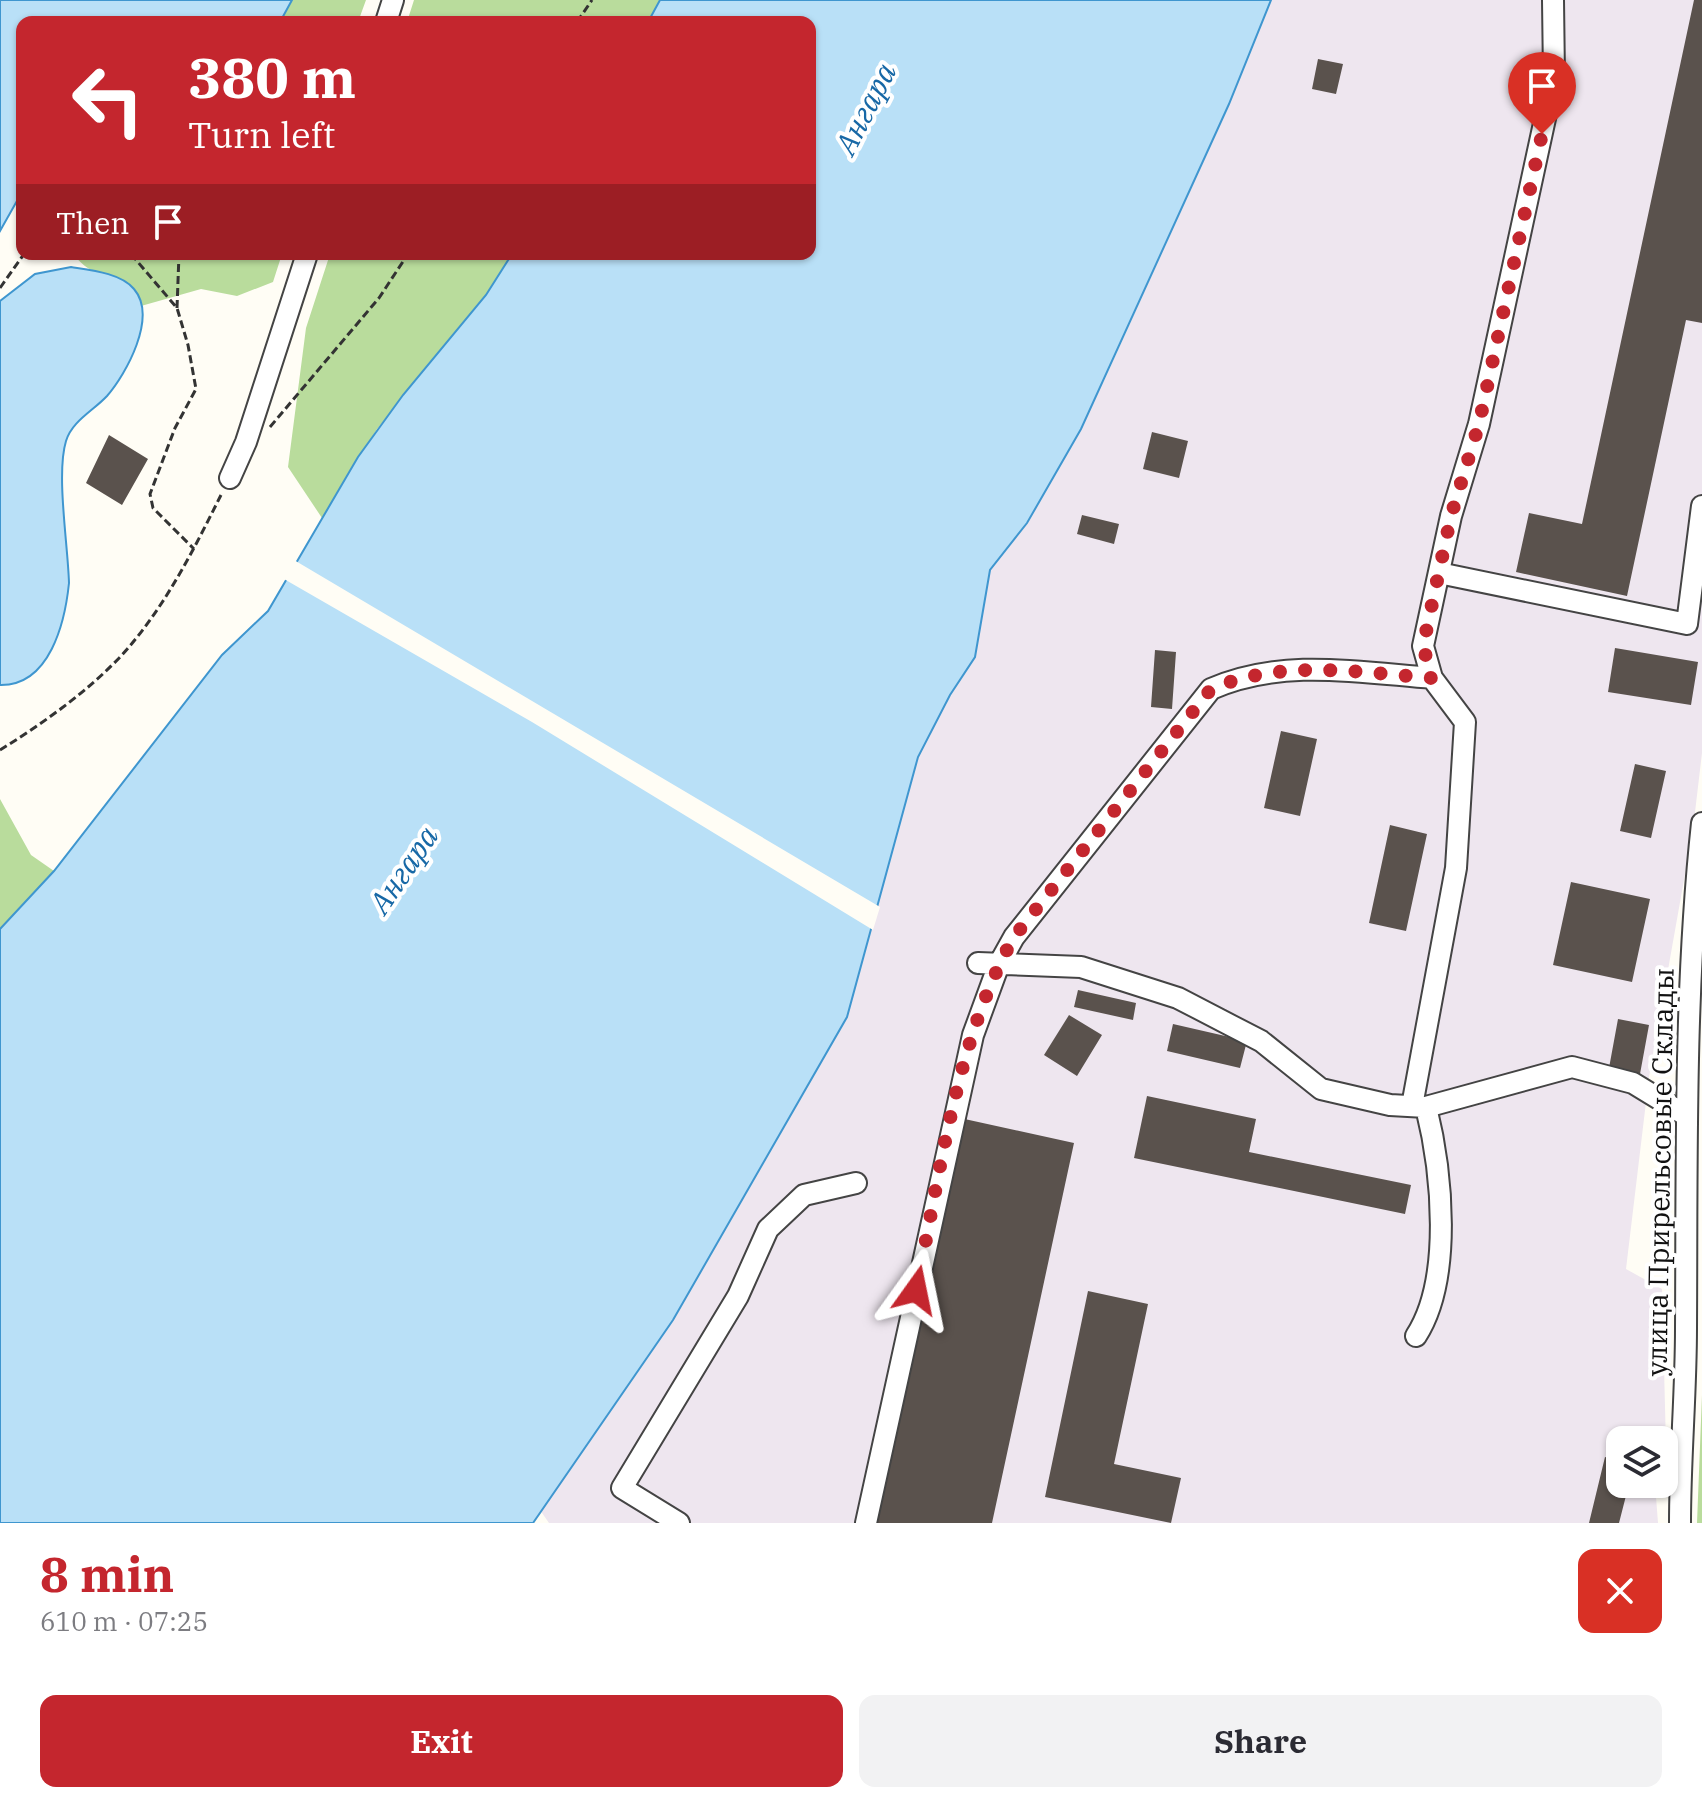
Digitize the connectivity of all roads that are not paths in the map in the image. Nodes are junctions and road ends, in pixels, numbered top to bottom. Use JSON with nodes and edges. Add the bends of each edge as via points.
{"nodes":[{"id":1,"x":1553,"y":0,"type":"edge"},
{"id":2,"x":305,"y":260,"type":"edge"},
{"id":3,"x":230,"y":478,"type":"road end"},
{"id":4,"x":1702,"y":506,"type":"edge"},
{"id":5,"x":1439,"y":573,"type":"junction"},
{"id":6,"x":1432,"y":678,"type":"junction"},
{"id":7,"x":1702,"y":823,"type":"edge"},
{"id":8,"x":988,"y":964,"type":"junction"},
{"id":9,"x":1419,"y":1107,"type":"junction"},
{"id":10,"x":1687,"y":1116,"type":"junction"},
{"id":11,"x":856,"y":1183,"type":"dead end"},
{"id":12,"x":1416,"y":1336,"type":"dead end"},
{"id":13,"x":679,"y":1523,"type":"edge"},
{"id":14,"x":866,"y":1523,"type":"edge"},
{"id":15,"x":1680,"y":1523,"type":"edge"}],
"edges":[{"from":1,"to":5,"type":"street","via":[[1554,77],[1479,424]]},
{"from":2,"to":3,"type":"street"},
{"from":4,"to":5,"type":"street","via":[[1687,624]]},
{"from":5,"to":6,"type":"street","via":[[1423,646]]},
{"from":6,"to":8,"type":"street","via":[[1302,668],[1240,677],[1211,689]]},
{"from":6,"to":9,"type":"street","via":[[1465,722],[1456,868]]},
{"from":7,"to":10,"type":"street","name":"улица Прирельсовые Склады","via":[[1692,910]]},
{"from":8,"to":9,"type":"street","via":[[1081,967],[1178,998],[1261,1041],[1321,1089]]},
{"from":8,"to":14,"type":"street"},
{"from":9,"to":10,"type":"street","via":[[1572,1067],[1633,1083]]},
{"from":9,"to":12,"type":"street","via":[[1438,1154],[1437,1272],[1427,1319]]},
{"from":10,"to":15,"type":"street","name":"улица Прирельсовые Склады"},
{"from":11,"to":13,"type":"street","via":[[804,1195],[768,1229],[738,1296],[622,1488]]}]}
